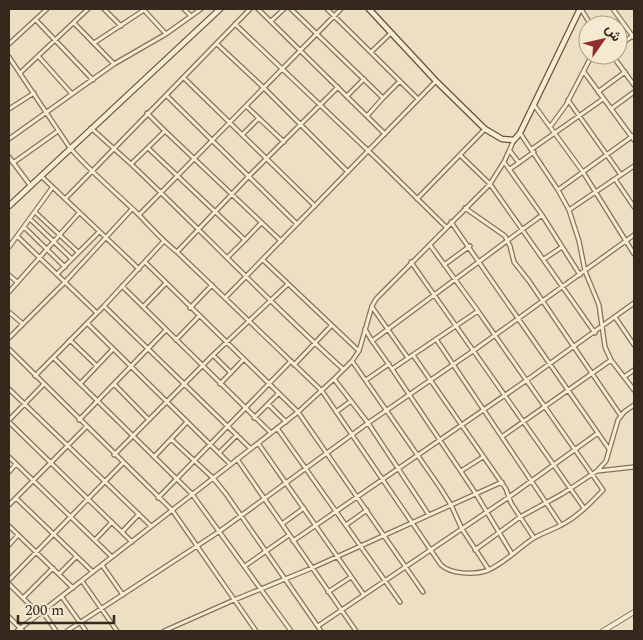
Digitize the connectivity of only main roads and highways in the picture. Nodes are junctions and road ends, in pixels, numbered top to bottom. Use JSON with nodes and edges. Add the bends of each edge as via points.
{"nodes":[{"id":1,"x":220,"y":9,"type":"edge"},
{"id":2,"x":370,"y":9,"type":"edge"},
{"id":3,"x":579,"y":9,"type":"edge"},
{"id":4,"x":9,"y":206,"type":"edge"}],
"edges":[{"from":1,"to":4,"type":"main road"},
{"from":2,"to":3,"type":"main road","via":[[485,129],[502,139],[514,140]]}]}
